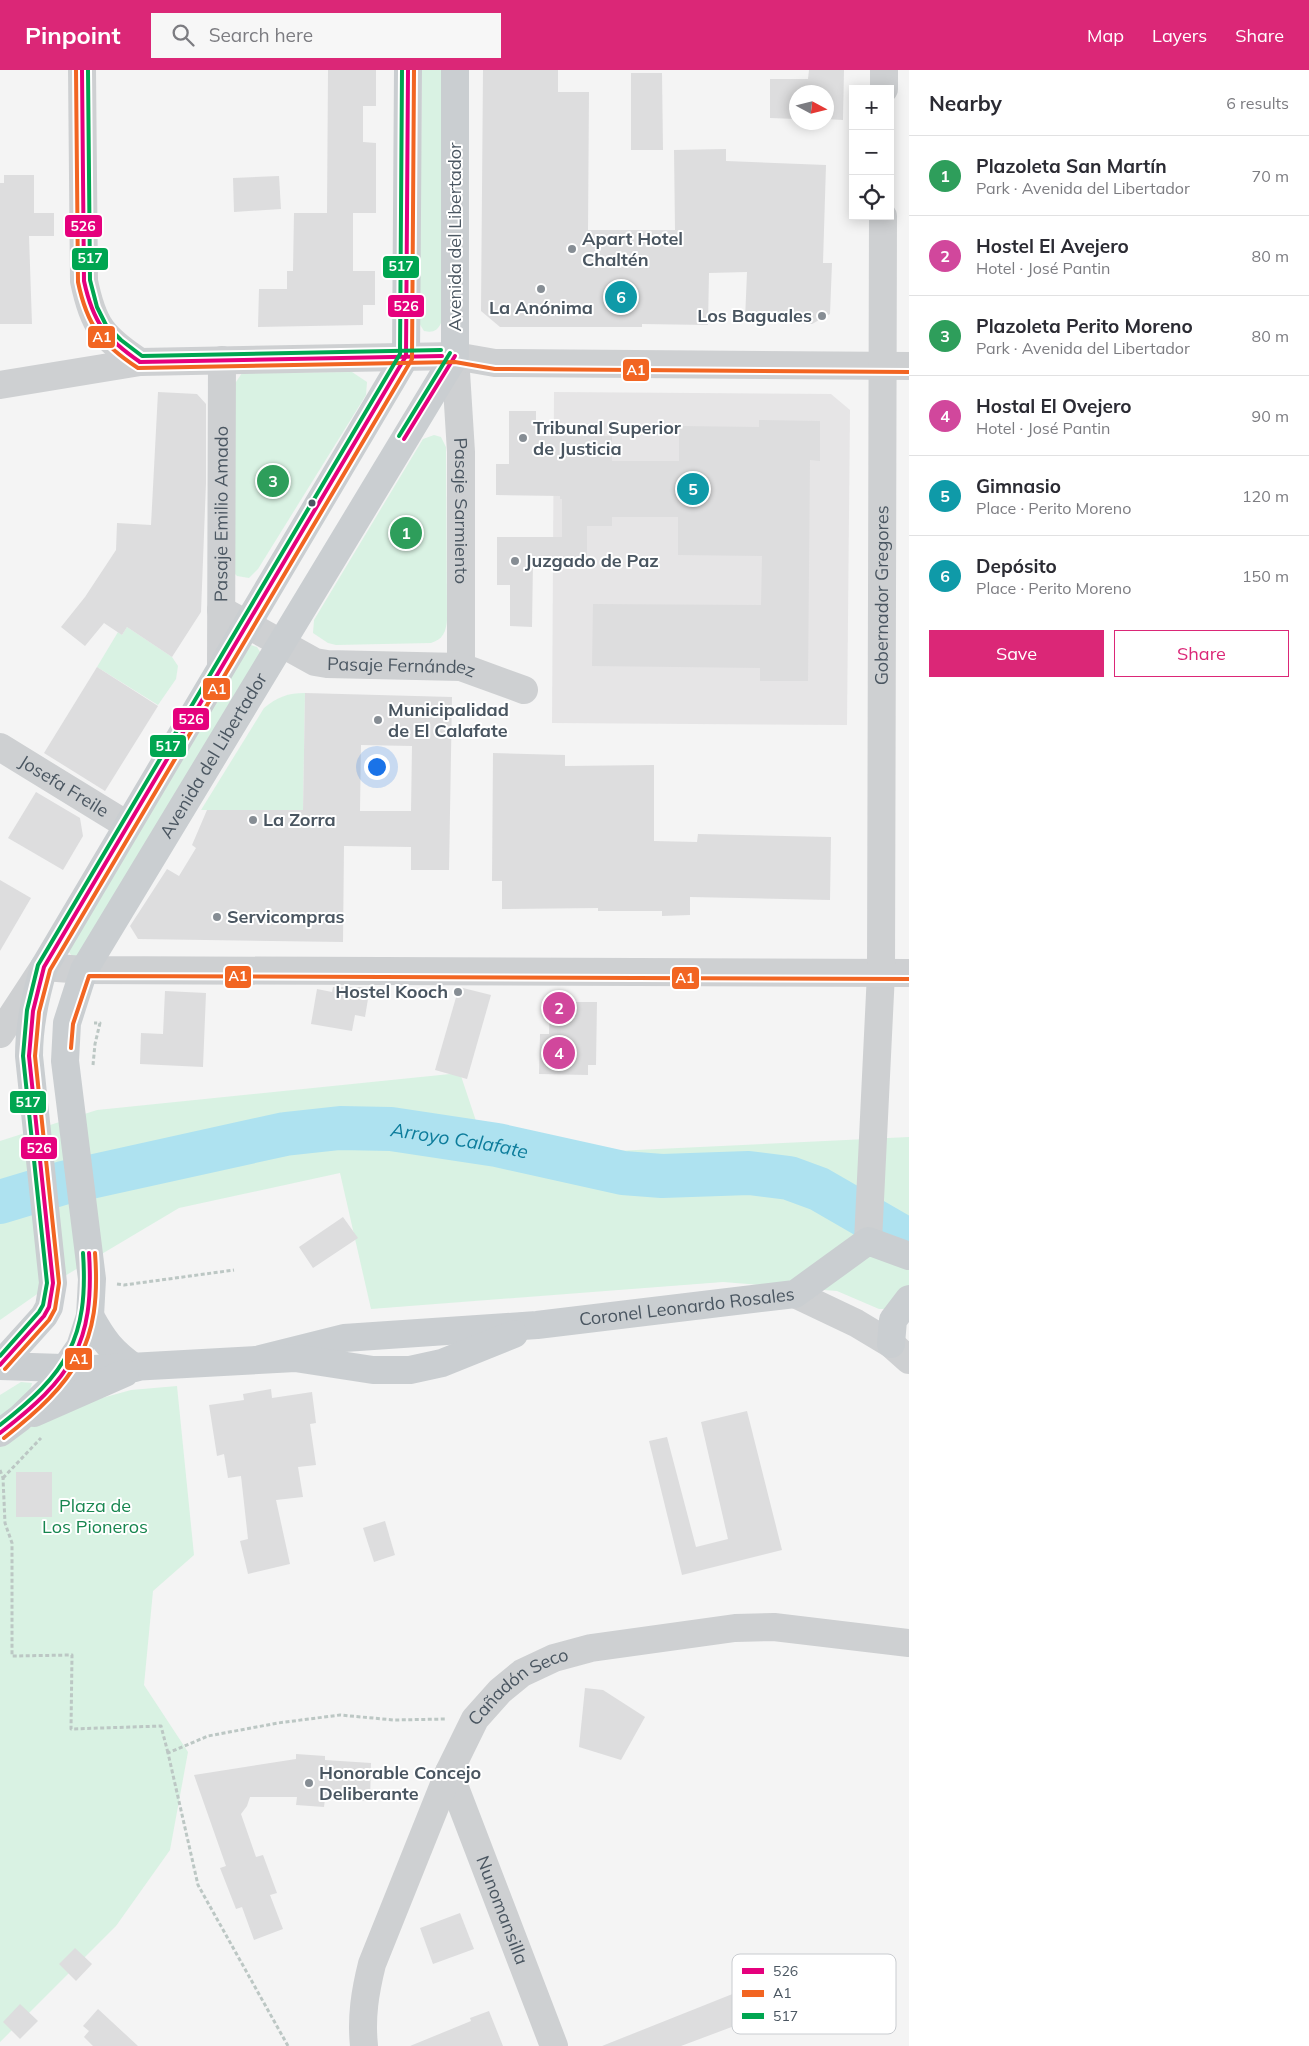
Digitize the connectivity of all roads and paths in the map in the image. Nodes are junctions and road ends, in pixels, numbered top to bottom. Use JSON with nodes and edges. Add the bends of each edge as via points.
{"nodes":[{"id":1,"x":82,"y":70,"type":"edge"},
{"id":2,"x":408,"y":70,"type":"edge"},
{"id":3,"x":455,"y":70,"type":"edge"},
{"id":4,"x":884,"y":70,"type":"edge"},
{"id":5,"x":884,"y":85,"type":"edge"},
{"id":6,"x":883,"y":220,"type":"edge"},
{"id":7,"x":406,"y":356,"type":"junction"},
{"id":8,"x":455,"y":356,"type":"junction"},
{"id":9,"x":222,"y":360,"type":"junction"},
{"id":10,"x":140,"y":362,"type":"junction"},
{"id":11,"x":882,"y":366,"type":"junction"},
{"id":12,"x":909,"y":366,"type":"edge"},
{"id":13,"x":0,"y":385,"type":"edge"},
{"id":14,"x":221,"y":610,"type":"junction"},
{"id":15,"x":246,"y":624,"type":"junction"},
{"id":16,"x":280,"y":642,"type":"junction"},
{"id":17,"x":221,"y":666,"type":"junction"},
{"id":18,"x":461,"y":667,"type":"junction"},
{"id":19,"x":524,"y":690,"type":"dead end"},
{"id":20,"x":0,"y":747,"type":"edge"},
{"id":21,"x":127,"y":825,"type":"junction"},
{"id":22,"x":44,"y":967,"type":"junction"},
{"id":23,"x":84,"y":970,"type":"junction"},
{"id":24,"x":881,"y":973,"type":"junction"},
{"id":25,"x":909,"y":973,"type":"edge"},
{"id":26,"x":0,"y":1034,"type":"edge"},
{"id":27,"x":869,"y":1233,"type":"junction"},
{"id":28,"x":909,"y":1256,"type":"edge"},
{"id":29,"x":234,"y":1270,"type":"dead end"},
{"id":30,"x":101,"y":1281,"type":"junction"},
{"id":31,"x":795,"y":1294,"type":"junction"},
{"id":32,"x":909,"y":1299,"type":"edge"},
{"id":33,"x":90,"y":1316,"type":"junction"},
{"id":34,"x":537,"y":1325,"type":"junction"},
{"id":35,"x":900,"y":1352,"type":"edge"},
{"id":36,"x":260,"y":1359,"type":"junction"},
{"id":37,"x":0,"y":1365,"type":"edge"},
{"id":38,"x":135,"y":1368,"type":"junction"},
{"id":39,"x":66,"y":1369,"type":"junction"},
{"id":40,"x":10,"y":1426,"type":"edge"},
{"id":41,"x":0,"y":1470,"type":"edge"},
{"id":42,"x":909,"y":1644,"type":"edge"},
{"id":43,"x":475,"y":1718,"type":"junction"},
{"id":44,"x":168,"y":1753,"type":"junction"},
{"id":45,"x":449,"y":1772,"type":"junction"},
{"id":46,"x":288,"y":2046,"type":"edge"},
{"id":47,"x":364,"y":2046,"type":"edge"},
{"id":48,"x":554,"y":2046,"type":"edge"}],
"edges":[{"from":1,"to":10,"type":"street","via":[[84,281],[90,308],[101,331]]},
{"from":2,"to":7,"type":"main road"},
{"from":3,"to":8,"type":"main road","name":"Avenida del Libertador"},
{"from":4,"to":5,"type":"street"},
{"from":6,"to":11,"type":"street","name":"Gobernador Gregores"},
{"from":7,"to":8,"type":"street"},
{"from":7,"to":9,"type":"street"},
{"from":7,"to":15,"type":"main road"},
{"from":8,"to":11,"type":"street","via":[[496,364]]},
{"from":8,"to":16,"type":"main road","name":"Avenida del Libertador"},
{"from":8,"to":18,"type":"street","name":"Pasaje Sarmiento","via":[[461,452]]},
{"from":9,"to":10,"type":"street"},
{"from":9,"to":14,"type":"street","name":"Pasaje Emilio Amado"},
{"from":10,"to":13,"type":"street"},
{"from":11,"to":12,"type":"street"},
{"from":11,"to":24,"type":"street","name":"Gobernador Gregores"},
{"from":14,"to":15,"type":"street","name":"Pasaje Fernández"},
{"from":14,"to":17,"type":"street","name":"Pasaje Emilio Amado"},
{"from":15,"to":16,"type":"street","name":"Pasaje Fernández"},
{"from":15,"to":17,"type":"main road"},
{"from":16,"to":18,"type":"street","name":"Pasaje Fernández","via":[[311,660],[327,664]]},
{"from":16,"to":23,"type":"main road","name":"Avenida del Libertador"},
{"from":17,"to":21,"type":"main road"},
{"from":18,"to":19,"type":"street","name":"Pasaje Fernández"},
{"from":20,"to":21,"type":"street","name":"Josefa Freile"},
{"from":21,"to":22,"type":"main road"},
{"from":22,"to":23,"type":"street"},
{"from":22,"to":26,"type":"street"},
{"from":22,"to":37,"type":"main road","via":[[35,996],[29,1056],[53,1283],[44,1316]]},
{"from":23,"to":24,"type":"street"},
{"from":23,"to":30,"type":"main road","name":"Avenida del Libertador","via":[[67,1023],[67,1089]]},
{"from":24,"to":25,"type":"street"},
{"from":24,"to":27,"type":"street","name":"Gobernador Gregores"},
{"from":27,"to":28,"type":"main road"},
{"from":27,"to":31,"type":"main road","name":"Coronel Leonardo Rosales"},
{"from":29,"to":30,"type":"path","via":[[124,1285]]},
{"from":30,"to":33,"type":"main road","name":"Avenida del Libertador"},
{"from":31,"to":34,"type":"main road","name":"Coronel Leonardo Rosales"},
{"from":31,"to":35,"type":"street","via":[[856,1323]]},
{"from":32,"to":35,"type":"main road","via":[[893,1320]]},
{"from":33,"to":38,"type":"main road","via":[[115,1354]]},
{"from":33,"to":39,"type":"main road","name":"Avenida del Libertador","via":[[80,1348]]},
{"from":34,"to":36,"type":"main road","name":"Coronel Leonardo Rosales","via":[[344,1338]]},
{"from":34,"to":36,"type":"main road","name":"Coronel Leonardo Rosales","via":[[442,1363],[410,1370],[373,1370],[295,1358]]},
{"from":36,"to":38,"type":"main road","name":"Coronel Leonardo Rosales"},
{"from":37,"to":39,"type":"main road","name":"Coronel Leonardo Rosales"},
{"from":38,"to":39,"type":"main road","name":"Coronel Leonardo Rosales"},
{"from":38,"to":40,"type":"main road"},
{"from":39,"to":40,"type":"main road","name":"Avenida del Libertador","via":[[54,1385]]},
{"from":41,"to":44,"type":"path","via":[[4,1478],[5,1523],[12,1543],[12,1656],[72,1655],[71,1729],[161,1726]]},
{"from":42,"to":43,"type":"street","name":"Cañadón Seco","via":[[774,1627],[736,1628],[591,1648],[554,1658],[522,1673]]},
{"from":43,"to":44,"type":"path","via":[[394,1720],[340,1715],[208,1736]]},
{"from":43,"to":45,"type":"street","name":"Cañadón Seco"},
{"from":44,"to":46,"type":"path","via":[[198,1884]]},
{"from":45,"to":47,"type":"street","name":"Cañadón Seco","via":[[372,1964],[362,2020]]},
{"from":45,"to":48,"type":"street","name":"Nunomansilla"}]}
